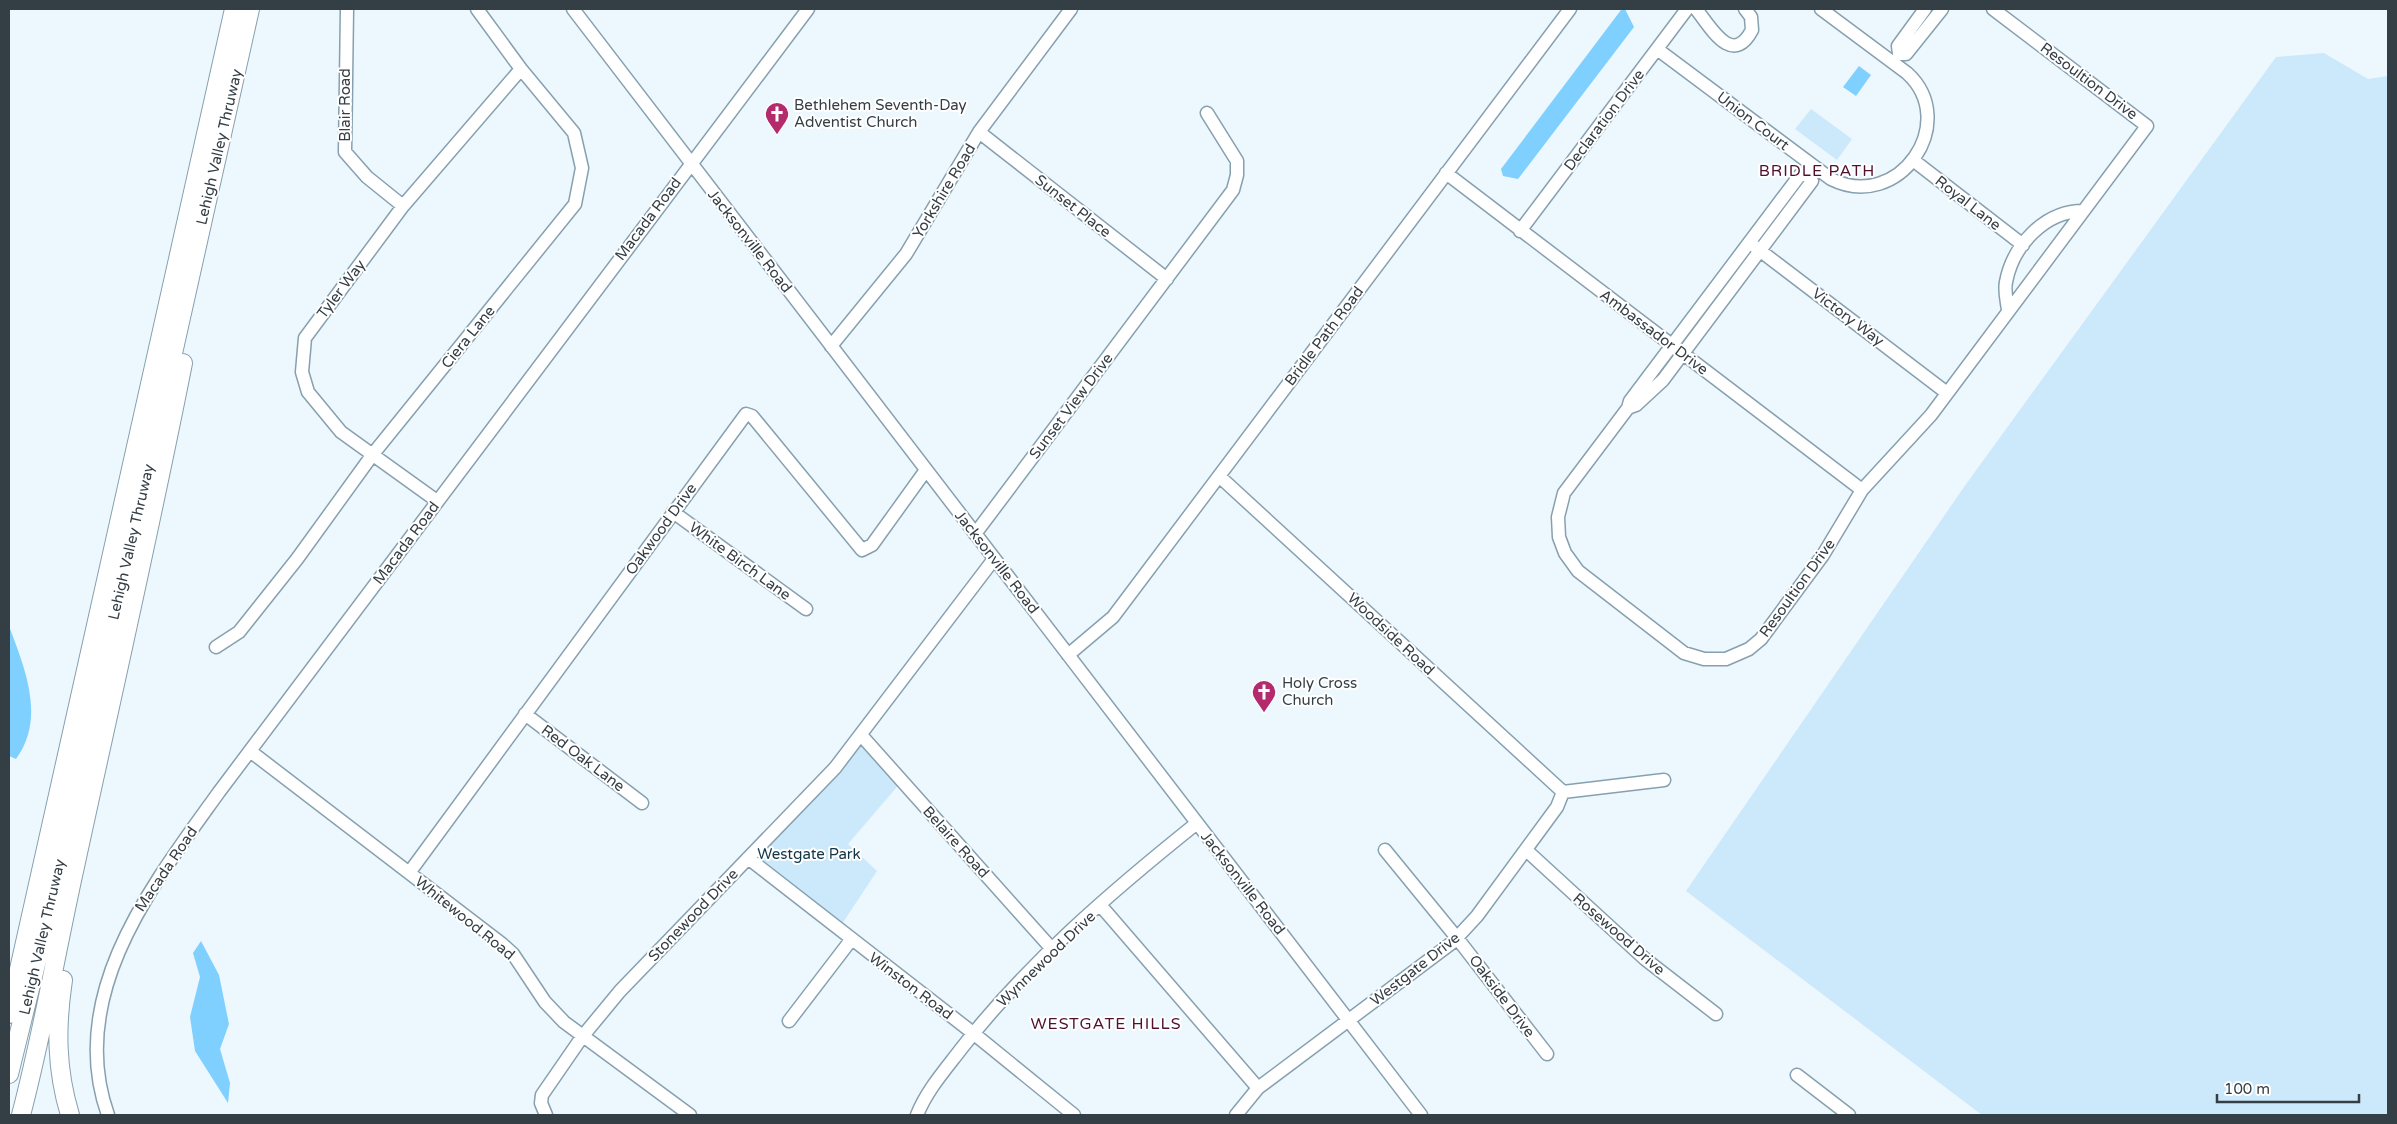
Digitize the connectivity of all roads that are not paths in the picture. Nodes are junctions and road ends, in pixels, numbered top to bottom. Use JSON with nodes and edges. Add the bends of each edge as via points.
{"nodes":[{"id":1,"x":234,"y":9,"type":"edge"},
{"id":2,"x":250,"y":9,"type":"edge"},
{"id":3,"x":347,"y":9,"type":"edge"},
{"id":4,"x":477,"y":9,"type":"edge"},
{"id":5,"x":572,"y":9,"type":"edge"},
{"id":6,"x":808,"y":9,"type":"edge"},
{"id":7,"x":1071,"y":9,"type":"edge"},
{"id":8,"x":1570,"y":9,"type":"edge"},
{"id":9,"x":1687,"y":9,"type":"edge"},
{"id":10,"x":1696,"y":9,"type":"edge"},
{"id":11,"x":1745,"y":9,"type":"edge"},
{"id":12,"x":1821,"y":9,"type":"edge"},
{"id":13,"x":1925,"y":9,"type":"edge"},
{"id":14,"x":1942,"y":9,"type":"edge"},
{"id":15,"x":1994,"y":9,"type":"edge"},
{"id":16,"x":1657,"y":49,"type":"junction"},
{"id":17,"x":1896,"y":58,"type":"junction"},
{"id":18,"x":522,"y":69,"type":"junction"},
{"id":19,"x":1207,"y":113,"type":"dead end"},
{"id":20,"x":226,"y":116,"type":"junction"},
{"id":21,"x":979,"y":132,"type":"junction"},
{"id":22,"x":1913,"y":160,"type":"junction"},
{"id":23,"x":690,"y":163,"type":"junction"},
{"id":24,"x":1812,"y":170,"type":"junction"},
{"id":25,"x":1446,"y":174,"type":"junction"},
{"id":26,"x":403,"y":206,"type":"junction"},
{"id":27,"x":2084,"y":211,"type":"junction"},
{"id":28,"x":1520,"y":231,"type":"junction"},
{"id":29,"x":1749,"y":242,"type":"junction"},
{"id":30,"x":2023,"y":245,"type":"junction"},
{"id":31,"x":1760,"y":250,"type":"junction"},
{"id":32,"x":1166,"y":279,"type":"junction"},
{"id":33,"x":2008,"y":310,"type":"junction"},
{"id":34,"x":831,"y":346,"type":"junction"},
{"id":35,"x":1671,"y":346,"type":"junction"},
{"id":36,"x":1682,"y":354,"type":"junction"},
{"id":37,"x":1947,"y":393,"type":"junction"},
{"id":38,"x":1628,"y":408,"type":"junction"},
{"id":39,"x":373,"y":454,"type":"junction"},
{"id":40,"x":926,"y":470,"type":"junction"},
{"id":41,"x":1219,"y":476,"type":"junction"},
{"id":42,"x":1862,"y":490,"type":"junction"},
{"id":43,"x":437,"y":501,"type":"junction"},
{"id":44,"x":673,"y":512,"type":"junction"},
{"id":45,"x":975,"y":534,"type":"junction"},
{"id":46,"x":994,"y":559,"type":"junction"},
{"id":47,"x":806,"y":610,"type":"dead end"},
{"id":48,"x":216,"y":647,"type":"dead end"},
{"id":49,"x":1068,"y":655,"type":"junction"},
{"id":50,"x":525,"y":714,"type":"junction"},
{"id":51,"x":861,"y":735,"type":"junction"},
{"id":52,"x":250,"y":751,"type":"junction"},
{"id":53,"x":94,"y":780,"type":"junction"},
{"id":54,"x":1664,"y":780,"type":"dead end"},
{"id":55,"x":1563,"y":792,"type":"junction"},
{"id":56,"x":642,"y":803,"type":"dead end"},
{"id":57,"x":1197,"y":823,"type":"junction"},
{"id":58,"x":1385,"y":850,"type":"dead end"},
{"id":59,"x":1526,"y":850,"type":"junction"},
{"id":60,"x":748,"y":858,"type":"junction"},
{"id":61,"x":43,"y":866,"type":"junction"},
{"id":62,"x":409,"y":873,"type":"junction"},
{"id":63,"x":1100,"y":906,"type":"junction"},
{"id":64,"x":1457,"y":938,"type":"junction"},
{"id":65,"x":851,"y":940,"type":"junction"},
{"id":66,"x":1052,"y":948,"type":"junction"},
{"id":67,"x":9,"y":964,"type":"edge"},
{"id":68,"x":9,"y":1014,"type":"edge"},
{"id":69,"x":1716,"y":1014,"type":"dead end"},
{"id":70,"x":789,"y":1021,"type":"dead end"},
{"id":71,"x":1349,"y":1021,"type":"junction"},
{"id":72,"x":974,"y":1033,"type":"junction"},
{"id":73,"x":582,"y":1037,"type":"junction"},
{"id":74,"x":1546,"y":1054,"type":"dead end"},
{"id":75,"x":9,"y":1074,"type":"edge"},
{"id":76,"x":1797,"y":1075,"type":"dead end"},
{"id":77,"x":1258,"y":1088,"type":"junction"},
{"id":78,"x":21,"y":1115,"type":"edge"},
{"id":79,"x":70,"y":1115,"type":"edge"},
{"id":80,"x":108,"y":1115,"type":"edge"},
{"id":81,"x":546,"y":1115,"type":"edge"},
{"id":82,"x":690,"y":1115,"type":"edge"},
{"id":83,"x":917,"y":1115,"type":"edge"},
{"id":84,"x":1072,"y":1115,"type":"edge"},
{"id":85,"x":1236,"y":1115,"type":"edge"},
{"id":86,"x":1421,"y":1115,"type":"edge"},
{"id":87,"x":1849,"y":1115,"type":"edge"}],
"edges":[{"from":1,"to":61,"type":"highway","name":"Lehigh Valley Thruway"},
{"from":2,"to":20,"type":"highway","name":"Lehigh Valley Thruway"},
{"from":3,"to":26,"type":"street","name":"Blair Road","via":[[345,152],[367,177]]},
{"from":4,"to":18,"type":"street","name":"Ciera Lane"},
{"from":5,"to":23,"type":"street","name":"Jacksonville Road"},
{"from":6,"to":23,"type":"street","name":"Macada Road"},
{"from":7,"to":21,"type":"street","name":"Yorkshire Road"},
{"from":8,"to":25,"type":"street","name":"Bridle Path Road"},
{"from":9,"to":16,"type":"street","name":"Declaration Drive"},
{"from":10,"to":11,"type":"street","via":[[1721,41],[1734,45],[1743,41],[1752,30],[1752,22]]},
{"from":12,"to":17,"type":"street","name":"Union Court"},
{"from":13,"to":17,"type":"street","via":[[1898,46]]},
{"from":14,"to":17,"type":"street","via":[[1906,54]]},
{"from":15,"to":27,"type":"street","name":"Resoultion Drive","via":[[2147,126]]},
{"from":16,"to":24,"type":"street","name":"Union Court"},
{"from":16,"to":28,"type":"street","name":"Declaration Drive"},
{"from":17,"to":22,"type":"street","name":"Union Court","via":[[1913,80],[1926,112],[1924,139]]},
{"from":18,"to":26,"type":"street","name":"Tyler Way"},
{"from":18,"to":39,"type":"street","name":"Ciera Lane","via":[[574,132],[582,168],[575,204]]},
{"from":19,"to":32,"type":"street","name":"Sunset View Drive","via":[[1237,161],[1237,175],[1233,190]]},
{"from":20,"to":53,"type":"highway","via":[[150,528]]},
{"from":20,"to":75,"type":"highway","name":"Lehigh Valley Thruway"},
{"from":21,"to":32,"type":"street","name":"Sunset Place"},
{"from":21,"to":34,"type":"street","name":"Yorkshire Road","via":[[906,254]]},
{"from":22,"to":24,"type":"street","name":"Union Court","via":[[1894,177],[1873,185],[1837,182]]},
{"from":22,"to":30,"type":"street","name":"Royal Lane"},
{"from":23,"to":34,"type":"street","name":"Jacksonville Road"},
{"from":23,"to":43,"type":"street","name":"Macada Road"},
{"from":24,"to":29,"type":"street","name":"Resoultion Drive","via":[[1800,175]]},
{"from":24,"to":31,"type":"street","name":"Resoultion Drive","via":[[1812,181]]},
{"from":25,"to":28,"type":"street","name":"Ambassador Drive"},
{"from":25,"to":41,"type":"street","name":"Bridle Path Road"},
{"from":26,"to":39,"type":"street","name":"Tyler Way","via":[[305,338],[302,372],[308,392],[341,432]]},
{"from":27,"to":30,"type":"street","via":[[2069,211],[2050,218]]},
{"from":27,"to":33,"type":"street","name":"Resoultion Drive"},
{"from":28,"to":35,"type":"street","name":"Ambassador Drive"},
{"from":29,"to":31,"type":"street","name":"Victory Way"},
{"from":29,"to":35,"type":"street","name":"Resoultion Drive"},
{"from":30,"to":33,"type":"street","via":[[2006,284]]},
{"from":31,"to":36,"type":"street","name":"Resoultion Drive"},
{"from":31,"to":37,"type":"street","name":"Victory Way"},
{"from":32,"to":45,"type":"street","name":"Sunset View Drive"},
{"from":33,"to":37,"type":"street","name":"Resoultion Drive"},
{"from":34,"to":40,"type":"street","name":"Jacksonville Road"},
{"from":35,"to":36,"type":"street","name":"Ambassador Drive"},
{"from":35,"to":38,"type":"street","name":"Resoultion Drive"},
{"from":36,"to":38,"type":"street","name":"Resoultion Drive","via":[[1657,386]]},
{"from":36,"to":42,"type":"street","name":"Ambassador Drive"},
{"from":37,"to":42,"type":"street","name":"Resoultion Drive"},
{"from":38,"to":42,"type":"street","name":"Resoultion Drive","via":[[1564,493],[1558,517],[1559,537],[1578,570],[1689,656],[1726,659],[1749,649],[1761,639],[1823,555]]},
{"from":39,"to":43,"type":"street","name":"Tyler Way"},
{"from":39,"to":48,"type":"street","name":"Ciera Lane","via":[[239,632]]},
{"from":40,"to":44,"type":"street","name":"Oakwood Drive","via":[[872,545],[862,550],[752,416],[746,414]]},
{"from":40,"to":45,"type":"street","name":"Jacksonville Road"},
{"from":41,"to":49,"type":"street","name":"Bridle Path Road","via":[[1113,617]]},
{"from":41,"to":55,"type":"street","name":"Woodside Road"},
{"from":43,"to":52,"type":"street","name":"Macada Road"},
{"from":44,"to":47,"type":"street","name":"White Birch Lane"},
{"from":44,"to":50,"type":"street","name":"Oakwood Drive"},
{"from":45,"to":46,"type":"street","name":"Jacksonville Road"},
{"from":46,"to":49,"type":"street","name":"Jacksonville Road"},
{"from":46,"to":51,"type":"street","name":"Stonewood Drive"},
{"from":49,"to":57,"type":"street","name":"Jacksonville Road"},
{"from":50,"to":56,"type":"street","name":"Red Oak Lane"},
{"from":50,"to":62,"type":"street","name":"Oakwood Drive"},
{"from":51,"to":60,"type":"street","name":"Stonewood Drive","via":[[835,768]]},
{"from":51,"to":66,"type":"street","name":"Belaire Road"},
{"from":52,"to":62,"type":"street","name":"Whitewood Road"},
{"from":52,"to":80,"type":"street","name":"Macada Road","via":[[150,890],[119,952],[96,1040],[99,1083]]},
{"from":53,"to":78,"type":"highway"},
{"from":53,"to":79,"type":"highway","via":[[58,1020],[58,1063]]},
{"from":54,"to":55,"type":"street"},
{"from":55,"to":59,"type":"street","name":"Westgate Drive"},
{"from":57,"to":63,"type":"street","name":"Wynnewood Drive"},
{"from":57,"to":71,"type":"street","name":"Jacksonville Road"},
{"from":58,"to":64,"type":"street","name":"Oakside Drive"},
{"from":59,"to":64,"type":"street","name":"Westgate Drive","via":[[1478,916]]},
{"from":59,"to":69,"type":"street","name":"Rosewood Drive","via":[[1645,959]]},
{"from":60,"to":65,"type":"street","name":"Winston Road"},
{"from":60,"to":73,"type":"street","name":"Stonewood Drive","via":[[620,991]]},
{"from":61,"to":67,"type":"highway"},
{"from":61,"to":68,"type":"highway","name":"Lehigh Valley Thruway"},
{"from":62,"to":73,"type":"street","name":"Whitewood Road","via":[[513,954],[554,1012]]},
{"from":63,"to":66,"type":"street","name":"Wynnewood Drive"},
{"from":63,"to":77,"type":"street"},
{"from":64,"to":71,"type":"street","name":"Westgate Drive"},
{"from":64,"to":74,"type":"street","name":"Oakside Drive"},
{"from":65,"to":70,"type":"street"},
{"from":65,"to":72,"type":"street","name":"Winston Road"},
{"from":66,"to":72,"type":"street","name":"Wynnewood Drive"},
{"from":71,"to":77,"type":"street","name":"Westgate Drive"},
{"from":71,"to":86,"type":"street","name":"Jacksonville Road"},
{"from":72,"to":83,"type":"street","name":"Wynnewood Drive","via":[[931,1087]]},
{"from":72,"to":84,"type":"street","name":"Winston Road"},
{"from":73,"to":81,"type":"street","name":"Stonewood Drive","via":[[542,1095],[541,1103]]},
{"from":73,"to":82,"type":"street","name":"Whitewood Road"},
{"from":76,"to":87,"type":"street"},
{"from":77,"to":85,"type":"street","name":"Westgate Drive"}]}
